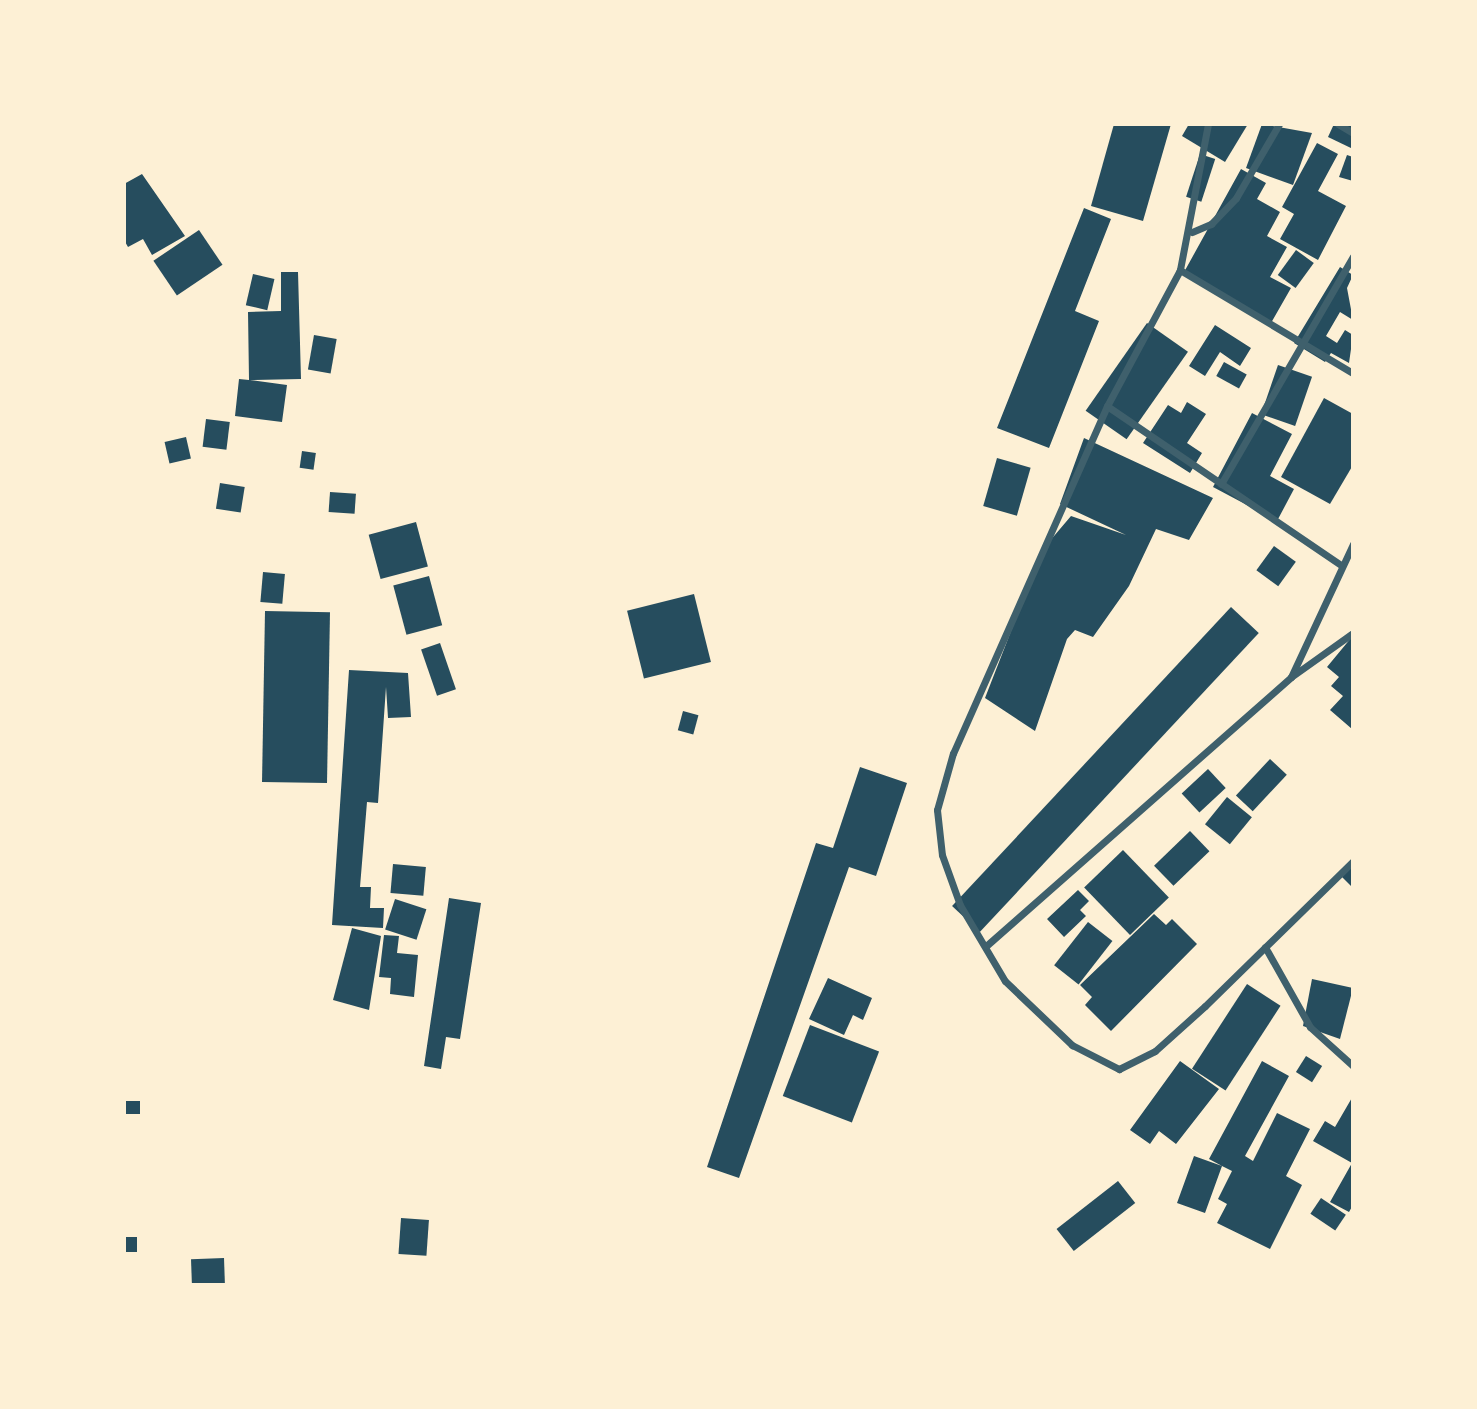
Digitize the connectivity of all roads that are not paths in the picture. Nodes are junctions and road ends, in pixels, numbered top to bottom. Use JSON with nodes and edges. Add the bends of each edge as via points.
{"nodes":[{"id":1,"x":1208,"y":124,"type":"edge"},
{"id":2,"x":1279,"y":124,"type":"edge"},
{"id":3,"x":1338,"y":124,"type":"edge"},
{"id":4,"x":1353,"y":133,"type":"edge"},
{"id":5,"x":1192,"y":232,"type":"junction"},
{"id":6,"x":1353,"y":256,"type":"edge"},
{"id":7,"x":1180,"y":270,"type":"junction"},
{"id":8,"x":1302,"y":342,"type":"junction"},
{"id":9,"x":1353,"y":373,"type":"edge"},
{"id":10,"x":1107,"y":406,"type":"junction"},
{"id":11,"x":1221,"y":484,"type":"junction"},
{"id":12,"x":1353,"y":544,"type":"edge"},
{"id":13,"x":1341,"y":565,"type":"junction"},
{"id":14,"x":1353,"y":633,"type":"edge"},
{"id":15,"x":1291,"y":677,"type":"junction"},
{"id":16,"x":1353,"y":861,"type":"edge"},
{"id":17,"x":986,"y":946,"type":"junction"},
{"id":18,"x":1265,"y":947,"type":"junction"},
{"id":19,"x":1353,"y":1066,"type":"edge"}],
"edges":[{"from":1,"to":5,"type":"street"},
{"from":2,"to":5,"type":"street","via":[[1230,205]]},
{"from":3,"to":4,"type":"street"},
{"from":5,"to":7,"type":"street"},
{"from":6,"to":8,"type":"street"},
{"from":7,"to":8,"type":"street"},
{"from":7,"to":10,"type":"street"},
{"from":8,"to":9,"type":"street"},
{"from":8,"to":11,"type":"street"},
{"from":10,"to":11,"type":"street"},
{"from":10,"to":17,"type":"street","via":[[953,753],[937,810],[942,855],[960,905]]},
{"from":11,"to":13,"type":"street"},
{"from":12,"to":13,"type":"street"},
{"from":13,"to":15,"type":"street"},
{"from":14,"to":15,"type":"street"},
{"from":15,"to":17,"type":"street"},
{"from":16,"to":18,"type":"street"},
{"from":17,"to":18,"type":"street","via":[[1005,981],[1063,1037],[1119,1069],[1155,1051]]},
{"from":18,"to":19,"type":"street","via":[[1310,1027]]}]}
